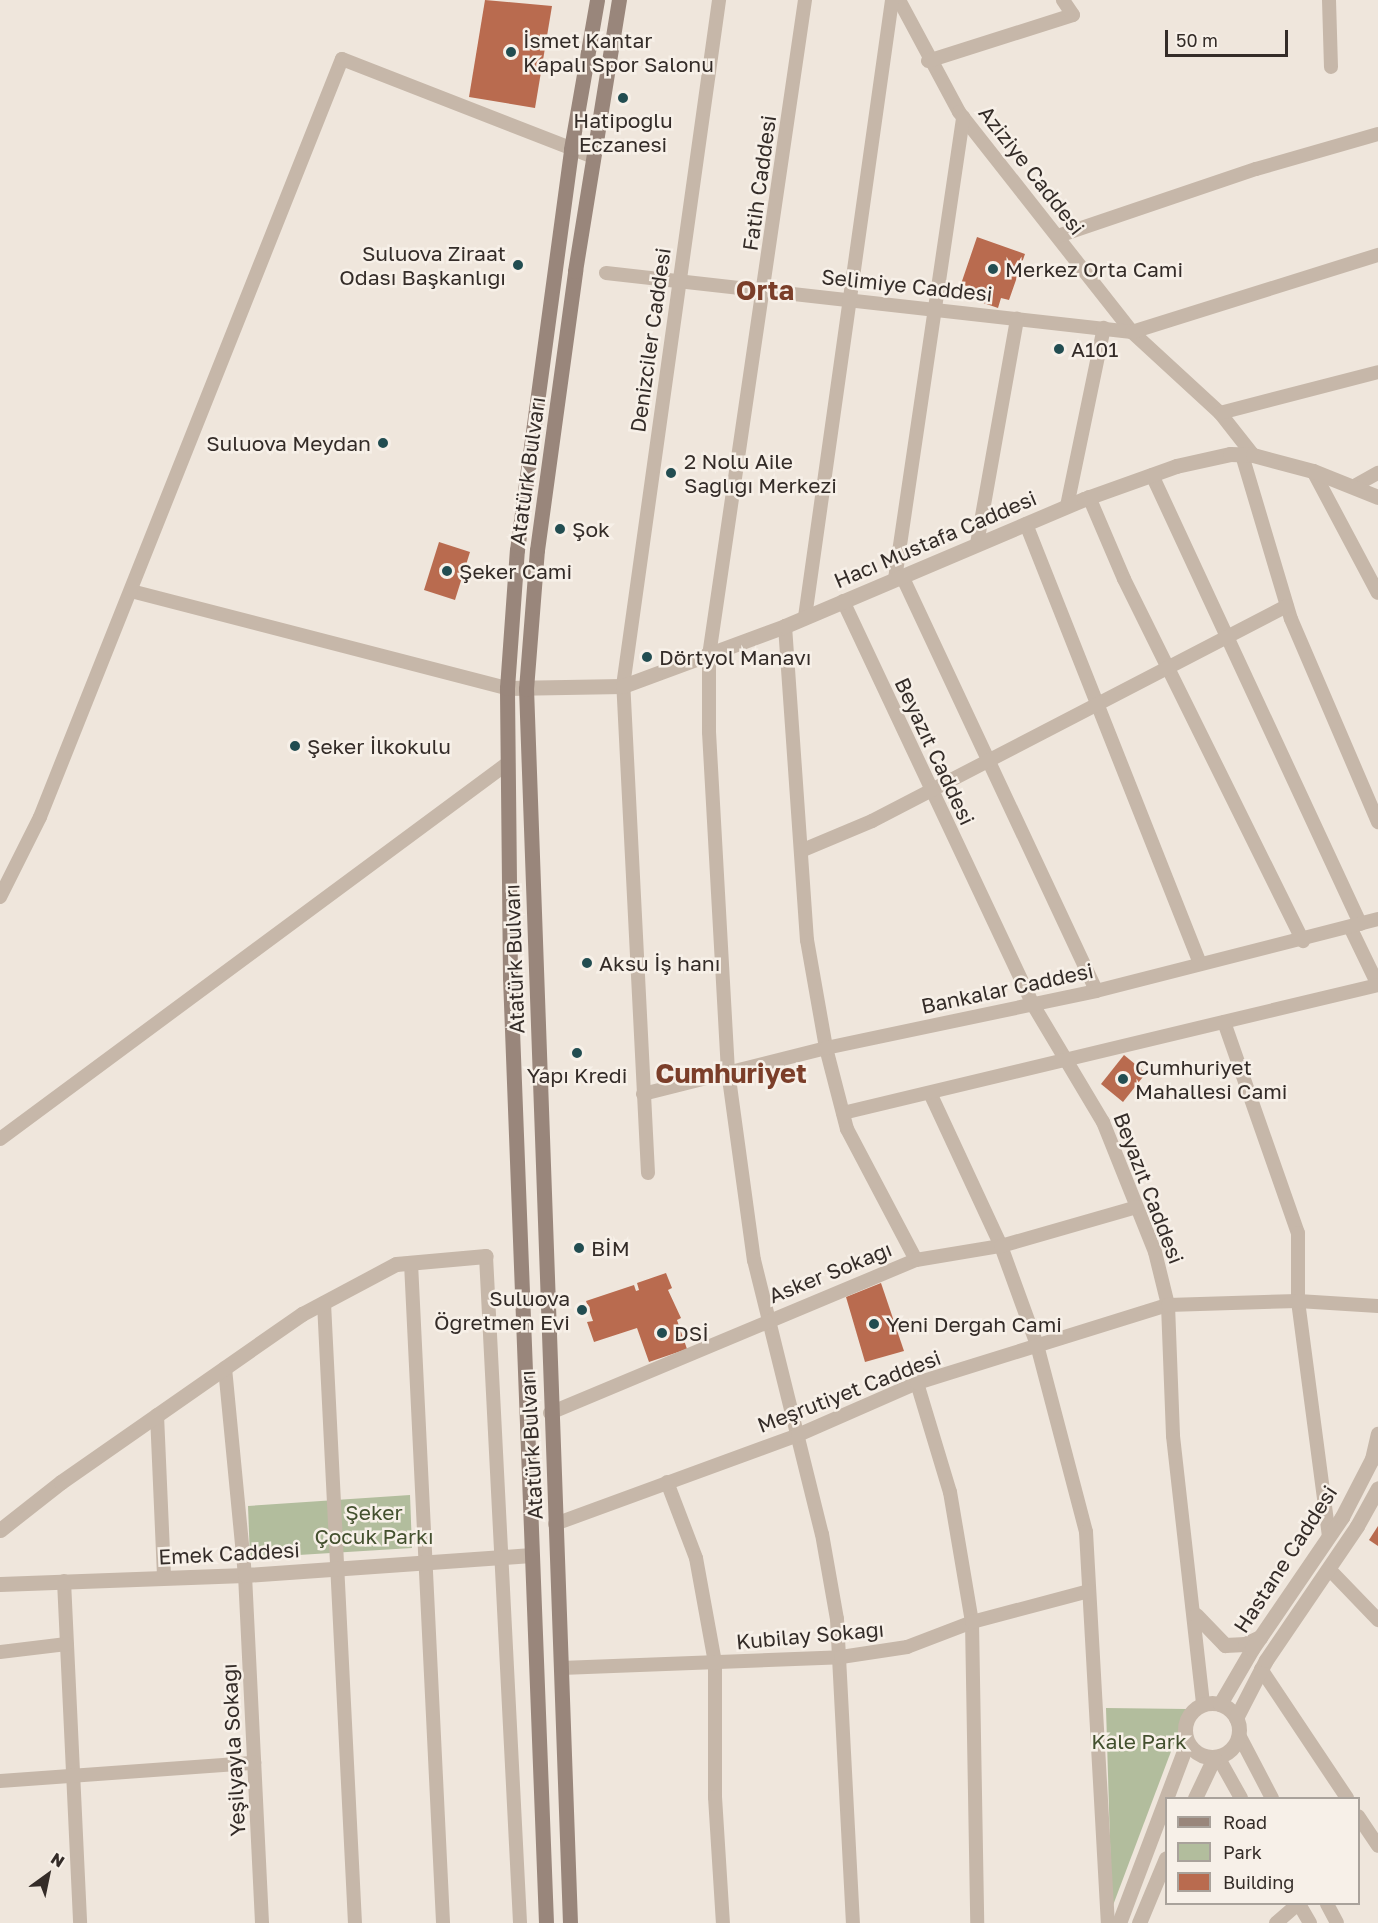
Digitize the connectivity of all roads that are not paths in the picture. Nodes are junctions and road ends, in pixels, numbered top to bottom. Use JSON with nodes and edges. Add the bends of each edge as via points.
{"nodes":[{"id":1,"x":597,"y":0,"type":"edge"},
{"id":2,"x":619,"y":0,"type":"edge"},
{"id":3,"x":719,"y":0,"type":"edge"},
{"id":4,"x":805,"y":0,"type":"edge"},
{"id":5,"x":892,"y":0,"type":"edge"},
{"id":6,"x":899,"y":0,"type":"edge"},
{"id":7,"x":1063,"y":0,"type":"edge"},
{"id":8,"x":1329,"y":0,"type":"edge"},
{"id":9,"x":928,"y":61,"type":"junction"},
{"id":10,"x":1331,"y":67,"type":"dead end"},
{"id":11,"x":963,"y":117,"type":"junction"},
{"id":12,"x":1378,"y":134,"type":"edge"},
{"id":13,"x":571,"y":149,"type":"junction"},
{"id":14,"x":594,"y":157,"type":"junction"},
{"id":15,"x":1058,"y":236,"type":"junction"},
{"id":16,"x":1378,"y":255,"type":"edge"},
{"id":17,"x":606,"y":273,"type":"dead end"},
{"id":18,"x":680,"y":281,"type":"junction"},
{"id":19,"x":765,"y":290,"type":"junction"},
{"id":20,"x":850,"y":300,"type":"junction"},
{"id":21,"x":932,"y":309,"type":"junction"},
{"id":22,"x":1017,"y":319,"type":"junction"},
{"id":23,"x":1104,"y":328,"type":"junction"},
{"id":24,"x":1132,"y":332,"type":"junction"},
{"id":25,"x":1378,"y":372,"type":"edge"},
{"id":26,"x":1220,"y":413,"type":"junction"},
{"id":27,"x":1247,"y":455,"type":"junction"},
{"id":28,"x":1313,"y":471,"type":"junction"},
{"id":29,"x":1378,"y":473,"type":"edge"},
{"id":30,"x":1152,"y":475,"type":"junction"},
{"id":31,"x":1356,"y":485,"type":"junction"},
{"id":32,"x":1089,"y":497,"type":"junction"},
{"id":33,"x":1378,"y":497,"type":"edge"},
{"id":34,"x":1067,"y":506,"type":"junction"},
{"id":35,"x":1026,"y":524,"type":"junction"},
{"id":36,"x":977,"y":544,"type":"junction"},
{"id":37,"x":899,"y":578,"type":"junction"},
{"id":38,"x":131,"y":591,"type":"junction"},
{"id":39,"x":1378,"y":593,"type":"edge"},
{"id":40,"x":843,"y":601,"type":"junction"},
{"id":41,"x":1287,"y":606,"type":"junction"},
{"id":42,"x":805,"y":617,"type":"junction"},
{"id":43,"x":785,"y":626,"type":"junction"},
{"id":44,"x":1224,"y":638,"type":"junction"},
{"id":45,"x":709,"y":656,"type":"junction"},
{"id":46,"x":1167,"y":667,"type":"junction"},
{"id":47,"x":623,"y":686,"type":"junction"},
{"id":48,"x":507,"y":688,"type":"junction"},
{"id":49,"x":526,"y":689,"type":"junction"},
{"id":50,"x":1094,"y":704,"type":"junction"},
{"id":51,"x":987,"y":759,"type":"junction"},
{"id":52,"x":508,"y":763,"type":"junction"},
{"id":53,"x":929,"y":789,"type":"junction"},
{"id":54,"x":1378,"y":822,"type":"edge"},
{"id":55,"x":803,"y":850,"type":"junction"},
{"id":56,"x":0,"y":897,"type":"edge"},
{"id":57,"x":1378,"y":919,"type":"edge"},
{"id":58,"x":1355,"y":925,"type":"junction"},
{"id":59,"x":1303,"y":941,"type":"junction"},
{"id":60,"x":1200,"y":964,"type":"junction"},
{"id":61,"x":1378,"y":985,"type":"edge"},
{"id":62,"x":1096,"y":991,"type":"junction"},
{"id":63,"x":1032,"y":1003,"type":"junction"},
{"id":64,"x":1224,"y":1022,"type":"junction"},
{"id":65,"x":826,"y":1048,"type":"junction"},
{"id":66,"x":1065,"y":1058,"type":"junction"},
{"id":67,"x":728,"y":1071,"type":"junction"},
{"id":68,"x":930,"y":1093,"type":"junction"},
{"id":69,"x":643,"y":1094,"type":"junction"},
{"id":70,"x":843,"y":1113,"type":"junction"},
{"id":71,"x":0,"y":1138,"type":"edge"},
{"id":72,"x":648,"y":1173,"type":"dead end"},
{"id":73,"x":1137,"y":1207,"type":"junction"},
{"id":74,"x":1001,"y":1246,"type":"junction"},
{"id":75,"x":486,"y":1256,"type":"joint"},
{"id":76,"x":916,"y":1260,"type":"junction"},
{"id":77,"x":411,"y":1263,"type":"junction"},
{"id":78,"x":1298,"y":1301,"type":"junction"},
{"id":79,"x":324,"y":1303,"type":"junction"},
{"id":80,"x":1168,"y":1305,"type":"junction"},
{"id":81,"x":1378,"y":1306,"type":"edge"},
{"id":82,"x":767,"y":1319,"type":"junction"},
{"id":83,"x":1037,"y":1345,"type":"junction"},
{"id":84,"x":225,"y":1368,"type":"junction"},
{"id":85,"x":917,"y":1383,"type":"junction"},
{"id":86,"x":549,"y":1413,"type":"junction"},
{"id":87,"x":157,"y":1415,"type":"junction"},
{"id":88,"x":1378,"y":1434,"type":"edge"},
{"id":89,"x":798,"y":1435,"type":"junction"},
{"id":90,"x":667,"y":1482,"type":"junction"},
{"id":91,"x":1378,"y":1488,"type":"edge"},
{"id":92,"x":555,"y":1524,"type":"junction"},
{"id":93,"x":0,"y":1530,"type":"edge"},
{"id":94,"x":1329,"y":1535,"type":"junction"},
{"id":95,"x":531,"y":1555,"type":"junction"},
{"id":96,"x":503,"y":1557,"type":"junction"},
{"id":97,"x":425,"y":1562,"type":"junction"},
{"id":98,"x":334,"y":1569,"type":"junction"},
{"id":99,"x":1329,"y":1569,"type":"junction"},
{"id":100,"x":245,"y":1575,"type":"junction"},
{"id":101,"x":164,"y":1578,"type":"junction"},
{"id":102,"x":64,"y":1581,"type":"junction"},
{"id":103,"x":0,"y":1584,"type":"edge"},
{"id":104,"x":1089,"y":1591,"type":"junction"},
{"id":105,"x":1196,"y":1615,"type":"junction"},
{"id":106,"x":1378,"y":1620,"type":"edge"},
{"id":107,"x":972,"y":1622,"type":"junction"},
{"id":108,"x":1260,"y":1637,"type":"junction"},
{"id":109,"x":67,"y":1644,"type":"junction"},
{"id":110,"x":0,"y":1652,"type":"edge"},
{"id":111,"x":841,"y":1658,"type":"junction"},
{"id":112,"x":715,"y":1663,"type":"junction"},
{"id":113,"x":561,"y":1668,"type":"junction"},
{"id":114,"x":1262,"y":1669,"type":"junction"},
{"id":115,"x":1203,"y":1704,"type":"junction"},
{"id":116,"x":1220,"y":1704,"type":"junction"},
{"id":117,"x":1236,"y":1718,"type":"junction"},
{"id":118,"x":1239,"y":1735,"type":"junction"},
{"id":119,"x":1187,"y":1743,"type":"junction"},
{"id":120,"x":1216,"y":1758,"type":"junction"},
{"id":121,"x":254,"y":1763,"type":"junction"},
{"id":122,"x":74,"y":1777,"type":"junction"},
{"id":123,"x":0,"y":1781,"type":"edge"},
{"id":124,"x":1167,"y":1797,"type":"edge"},
{"id":125,"x":1196,"y":1797,"type":"edge"},
{"id":126,"x":1240,"y":1797,"type":"edge"},
{"id":127,"x":1271,"y":1797,"type":"edge"},
{"id":128,"x":1346,"y":1797,"type":"edge"},
{"id":129,"x":1165,"y":1801,"type":"edge"},
{"id":130,"x":1360,"y":1818,"type":"edge"},
{"id":131,"x":1378,"y":1846,"type":"edge"},
{"id":132,"x":1165,"y":1863,"type":"edge"},
{"id":133,"x":1297,"y":1905,"type":"edge"},
{"id":134,"x":1299,"y":1905,"type":"edge"},
{"id":135,"x":1328,"y":1905,"type":"edge"},
{"id":136,"x":80,"y":1923,"type":"edge"},
{"id":137,"x":262,"y":1923,"type":"edge"},
{"id":138,"x":355,"y":1923,"type":"edge"},
{"id":139,"x":443,"y":1923,"type":"edge"},
{"id":140,"x":520,"y":1923,"type":"edge"},
{"id":141,"x":546,"y":1923,"type":"edge"},
{"id":142,"x":570,"y":1923,"type":"edge"},
{"id":143,"x":723,"y":1923,"type":"edge"},
{"id":144,"x":853,"y":1923,"type":"edge"},
{"id":145,"x":977,"y":1923,"type":"edge"},
{"id":146,"x":1108,"y":1923,"type":"edge"},
{"id":147,"x":1119,"y":1923,"type":"edge"},
{"id":148,"x":1139,"y":1923,"type":"edge"},
{"id":149,"x":1276,"y":1923,"type":"edge"},
{"id":150,"x":1310,"y":1923,"type":"edge"},
{"id":151,"x":1337,"y":1923,"type":"edge"}],
"edges":[{"from":1,"to":13,"type":"main road","name":"Atatürk Bulvarı"},
{"from":2,"to":14,"type":"main road","name":"Atatürk Bulvarı"},
{"from":3,"to":18,"type":"street","name":"Denizciler Caddesi"},
{"from":4,"to":19,"type":"street","name":"Fatih Caddesi"},
{"from":5,"to":20,"type":"street"},
{"from":6,"to":9,"type":"street","name":"Aziziye Caddesi"},
{"from":7,"to":9,"type":"street","via":[[1073,15]]},
{"from":8,"to":10,"type":"street"},
{"from":9,"to":11,"type":"street","name":"Aziziye Caddesi"},
{"from":11,"to":15,"type":"street","name":"Aziziye Caddesi"},
{"from":11,"to":21,"type":"street"},
{"from":12,"to":15,"type":"street","via":[[1256,169]]},
{"from":13,"to":14,"type":"street"},
{"from":13,"to":38,"type":"street","via":[[342,58]]},
{"from":13,"to":48,"type":"main road","name":"Atatürk Bulvarı","via":[[517,550]]},
{"from":14,"to":49,"type":"main road","name":"Atatürk Bulvarı","via":[[537,550]]},
{"from":15,"to":24,"type":"street","name":"Aziziye Caddesi"},
{"from":16,"to":24,"type":"street"},
{"from":17,"to":18,"type":"street","name":"Selimiye Caddesi"},
{"from":18,"to":19,"type":"street","name":"Selimiye Caddesi"},
{"from":18,"to":47,"type":"street","name":"Denizciler Caddesi"},
{"from":19,"to":20,"type":"street","name":"Selimiye Caddesi"},
{"from":19,"to":45,"type":"street","name":"Fatih Caddesi"},
{"from":20,"to":21,"type":"street","name":"Selimiye Caddesi"},
{"from":20,"to":42,"type":"street"},
{"from":21,"to":22,"type":"street","name":"Selimiye Caddesi"},
{"from":21,"to":37,"type":"street"},
{"from":22,"to":23,"type":"street","name":"Selimiye Caddesi"},
{"from":22,"to":36,"type":"street"},
{"from":23,"to":24,"type":"street","name":"Selimiye Caddesi"},
{"from":23,"to":34,"type":"street"},
{"from":24,"to":26,"type":"street","name":"Aziziye Caddesi"},
{"from":25,"to":26,"type":"street"},
{"from":26,"to":27,"type":"street","name":"Aziziye Caddesi"},
{"from":27,"to":28,"type":"street","name":"Hacı Mustafa Caddesi"},
{"from":27,"to":30,"type":"street","name":"Hacı Mustafa Caddesi","via":[[1230,454]]},
{"from":27,"to":41,"type":"street"},
{"from":28,"to":31,"type":"street","name":"Hacı Mustafa Caddesi"},
{"from":28,"to":39,"type":"street"},
{"from":29,"to":31,"type":"street"},
{"from":30,"to":32,"type":"street","name":"Hacı Mustafa Caddesi"},
{"from":30,"to":44,"type":"street"},
{"from":31,"to":33,"type":"street","name":"Hacı Mustafa Caddesi"},
{"from":32,"to":34,"type":"street","name":"Hacı Mustafa Caddesi"},
{"from":32,"to":46,"type":"street"},
{"from":34,"to":35,"type":"street","name":"Hacı Mustafa Caddesi"},
{"from":35,"to":36,"type":"street","name":"Hacı Mustafa Caddesi"},
{"from":35,"to":50,"type":"street"},
{"from":36,"to":37,"type":"street","name":"Hacı Mustafa Caddesi"},
{"from":37,"to":40,"type":"street","name":"Hacı Mustafa Caddesi"},
{"from":37,"to":51,"type":"street"},
{"from":38,"to":48,"type":"street"},
{"from":38,"to":56,"type":"street","via":[[40,817]]},
{"from":40,"to":42,"type":"street","name":"Hacı Mustafa Caddesi"},
{"from":40,"to":53,"type":"street","name":"Beyazıt Caddesi"},
{"from":41,"to":44,"type":"street"},
{"from":41,"to":54,"type":"street"},
{"from":42,"to":43,"type":"street","name":"Hacı Mustafa Caddesi"},
{"from":43,"to":45,"type":"street","name":"Hacı Mustafa Caddesi"},
{"from":43,"to":55,"type":"street"},
{"from":44,"to":46,"type":"street"},
{"from":44,"to":58,"type":"street"},
{"from":45,"to":47,"type":"street","name":"Hacı Mustafa Caddesi"},
{"from":45,"to":67,"type":"street","name":"Fatih Caddesi","via":[[709,732]]},
{"from":46,"to":50,"type":"street"},
{"from":46,"to":59,"type":"street"},
{"from":47,"to":49,"type":"street","name":"Hacı Mustafa Caddesi"},
{"from":47,"to":69,"type":"street","name":"Denizciler Caddesi"},
{"from":48,"to":49,"type":"street","name":"Hacı Mustafa Caddesi"},
{"from":48,"to":52,"type":"main road","name":"Atatürk Bulvarı"},
{"from":49,"to":86,"type":"main road","name":"Atatürk Bulvarı"},
{"from":50,"to":51,"type":"street"},
{"from":50,"to":60,"type":"street"},
{"from":51,"to":53,"type":"street"},
{"from":51,"to":62,"type":"street"},
{"from":52,"to":71,"type":"street"},
{"from":52,"to":95,"type":"main road","name":"Atatürk Bulvarı","via":[[510,978]]},
{"from":53,"to":55,"type":"street","via":[[872,821]]},
{"from":53,"to":63,"type":"street","name":"Beyazıt Caddesi"},
{"from":55,"to":65,"type":"street","via":[[807,940]]},
{"from":57,"to":58,"type":"street","name":"Bankalar Caddesi"},
{"from":58,"to":59,"type":"street","name":"Bankalar Caddesi"},
{"from":58,"to":61,"type":"street"},
{"from":59,"to":60,"type":"street","name":"Bankalar Caddesi"},
{"from":60,"to":62,"type":"street","name":"Bankalar Caddesi"},
{"from":61,"to":64,"type":"street"},
{"from":62,"to":63,"type":"street","name":"Bankalar Caddesi"},
{"from":63,"to":65,"type":"street","name":"Bankalar Caddesi"},
{"from":63,"to":66,"type":"street","name":"Beyazıt Caddesi"},
{"from":64,"to":66,"type":"street"},
{"from":64,"to":78,"type":"street","via":[[1298,1233]]},
{"from":65,"to":67,"type":"street","name":"Bankalar Caddesi"},
{"from":65,"to":70,"type":"street"},
{"from":66,"to":68,"type":"street"},
{"from":66,"to":73,"type":"street","name":"Beyazıt Caddesi","via":[[1103,1122]]},
{"from":67,"to":69,"type":"street","name":"Bankalar Caddesi"},
{"from":67,"to":82,"type":"street","name":"Fatih Caddesi","via":[[754,1260]]},
{"from":68,"to":70,"type":"street"},
{"from":68,"to":74,"type":"street"},
{"from":69,"to":72,"type":"street","name":"Denizciler Caddesi"},
{"from":70,"to":76,"type":"street","via":[[847,1129]]},
{"from":73,"to":74,"type":"street","name":"Asker Sokağı"},
{"from":73,"to":80,"type":"street","name":"Beyazıt Caddesi","via":[[1155,1252]]},
{"from":74,"to":76,"type":"street","name":"Asker Sokağı"},
{"from":74,"to":83,"type":"street"},
{"from":75,"to":77,"type":"street"},
{"from":75,"to":96,"type":"street"},
{"from":76,"to":82,"type":"street","name":"Asker Sokağı"},
{"from":77,"to":79,"type":"street","via":[[396,1264]]},
{"from":77,"to":97,"type":"street"},
{"from":78,"to":80,"type":"street","name":"Meşrutiyet Caddesi"},
{"from":78,"to":81,"type":"street","name":"Meşrutiyet Caddesi"},
{"from":78,"to":94,"type":"street"},
{"from":79,"to":84,"type":"street"},
{"from":79,"to":98,"type":"street"},
{"from":80,"to":83,"type":"street","name":"Meşrutiyet Caddesi"},
{"from":80,"to":105,"type":"street","name":"Beyazıt Caddesi","via":[[1173,1436]]},
{"from":82,"to":86,"type":"street","name":"Asker Sokağı"},
{"from":82,"to":89,"type":"street","name":"Fatih Caddesi"},
{"from":83,"to":85,"type":"street","name":"Meşrutiyet Caddesi"},
{"from":83,"to":104,"type":"street","via":[[1086,1532]]},
{"from":84,"to":87,"type":"street"},
{"from":84,"to":100,"type":"street","name":"Yeşilyayla Sokağı"},
{"from":85,"to":89,"type":"street","name":"Meşrutiyet Caddesi"},
{"from":85,"to":107,"type":"street","via":[[950,1492]]},
{"from":86,"to":92,"type":"main road","name":"Atatürk Bulvarı"},
{"from":87,"to":93,"type":"street"},
{"from":87,"to":101,"type":"street"},
{"from":88,"to":94,"type":"street","name":"Hastane Caddesi","via":[[1372,1460]]},
{"from":89,"to":90,"type":"street","name":"Meşrutiyet Caddesi"},
{"from":89,"to":111,"type":"street","name":"Fatih Caddesi","via":[[822,1534]]},
{"from":90,"to":92,"type":"street","name":"Meşrutiyet Caddesi"},
{"from":90,"to":112,"type":"street","via":[[696,1558]]},
{"from":91,"to":99,"type":"street","name":"Hastane Caddesi"},
{"from":92,"to":113,"type":"main road","name":"Atatürk Bulvarı"},
{"from":94,"to":108,"type":"street","name":"Hastane Caddesi"},
{"from":95,"to":96,"type":"street","name":"Emek Caddesi"},
{"from":95,"to":141,"type":"main road","name":"Atatürk Bulvarı"},
{"from":96,"to":97,"type":"street","name":"Emek Caddesi"},
{"from":96,"to":140,"type":"street"},
{"from":97,"to":98,"type":"street","name":"Emek Caddesi"},
{"from":97,"to":139,"type":"street"},
{"from":98,"to":100,"type":"street","name":"Emek Caddesi"},
{"from":98,"to":138,"type":"street"},
{"from":99,"to":106,"type":"street"},
{"from":99,"to":114,"type":"street","name":"Hastane Caddesi"},
{"from":100,"to":101,"type":"street","name":"Emek Caddesi"},
{"from":100,"to":121,"type":"street","name":"Yeşilyayla Sokağı"},
{"from":101,"to":102,"type":"street","name":"Emek Caddesi"},
{"from":102,"to":103,"type":"street","name":"Emek Caddesi"},
{"from":102,"to":109,"type":"street"},
{"from":104,"to":107,"type":"street","name":"Kubilay Sokağı"},
{"from":104,"to":146,"type":"street"},
{"from":105,"to":108,"type":"street","via":[[1225,1645],[1245,1644]]},
{"from":105,"to":115,"type":"street","name":"Beyazıt Caddesi"},
{"from":107,"to":111,"type":"street","name":"Kubilay Sokağı","via":[[907,1647]]},
{"from":107,"to":145,"type":"street"},
{"from":108,"to":116,"type":"street","name":"Hastane Caddesi"},
{"from":109,"to":110,"type":"street"},
{"from":109,"to":122,"type":"street"},
{"from":111,"to":112,"type":"street","name":"Kubilay Sokağı"},
{"from":111,"to":144,"type":"street","name":"Fatih Caddesi"},
{"from":112,"to":113,"type":"street","name":"Kubilay Sokağı"},
{"from":112,"to":143,"type":"street","via":[[715,1797]]},
{"from":113,"to":142,"type":"main road","name":"Atatürk Bulvarı"},
{"from":114,"to":117,"type":"street","name":"Hastane Caddesi"},
{"from":114,"to":128,"type":"street"},
{"from":115,"to":116,"type":"street"},
{"from":115,"to":119,"type":"street","via":[[1195,1708],[1185,1724]]},
{"from":116,"to":117,"type":"street"},
{"from":117,"to":118,"type":"street"},
{"from":118,"to":120,"type":"street","via":[[1232,1749]]},
{"from":118,"to":127,"type":"street"},
{"from":119,"to":120,"type":"street","via":[[1198,1754]]},
{"from":119,"to":124,"type":"street"},
{"from":120,"to":125,"type":"street"},
{"from":120,"to":126,"type":"street"},
{"from":121,"to":122,"type":"street"},
{"from":121,"to":137,"type":"street","name":"Yeşilyayla Sokağı"},
{"from":122,"to":123,"type":"street"},
{"from":122,"to":136,"type":"street"},
{"from":129,"to":147,"type":"street"},
{"from":130,"to":131,"type":"street"},
{"from":132,"to":148,"type":"street"},
{"from":133,"to":149,"type":"street"},
{"from":134,"to":150,"type":"street"},
{"from":135,"to":151,"type":"street"}]}
